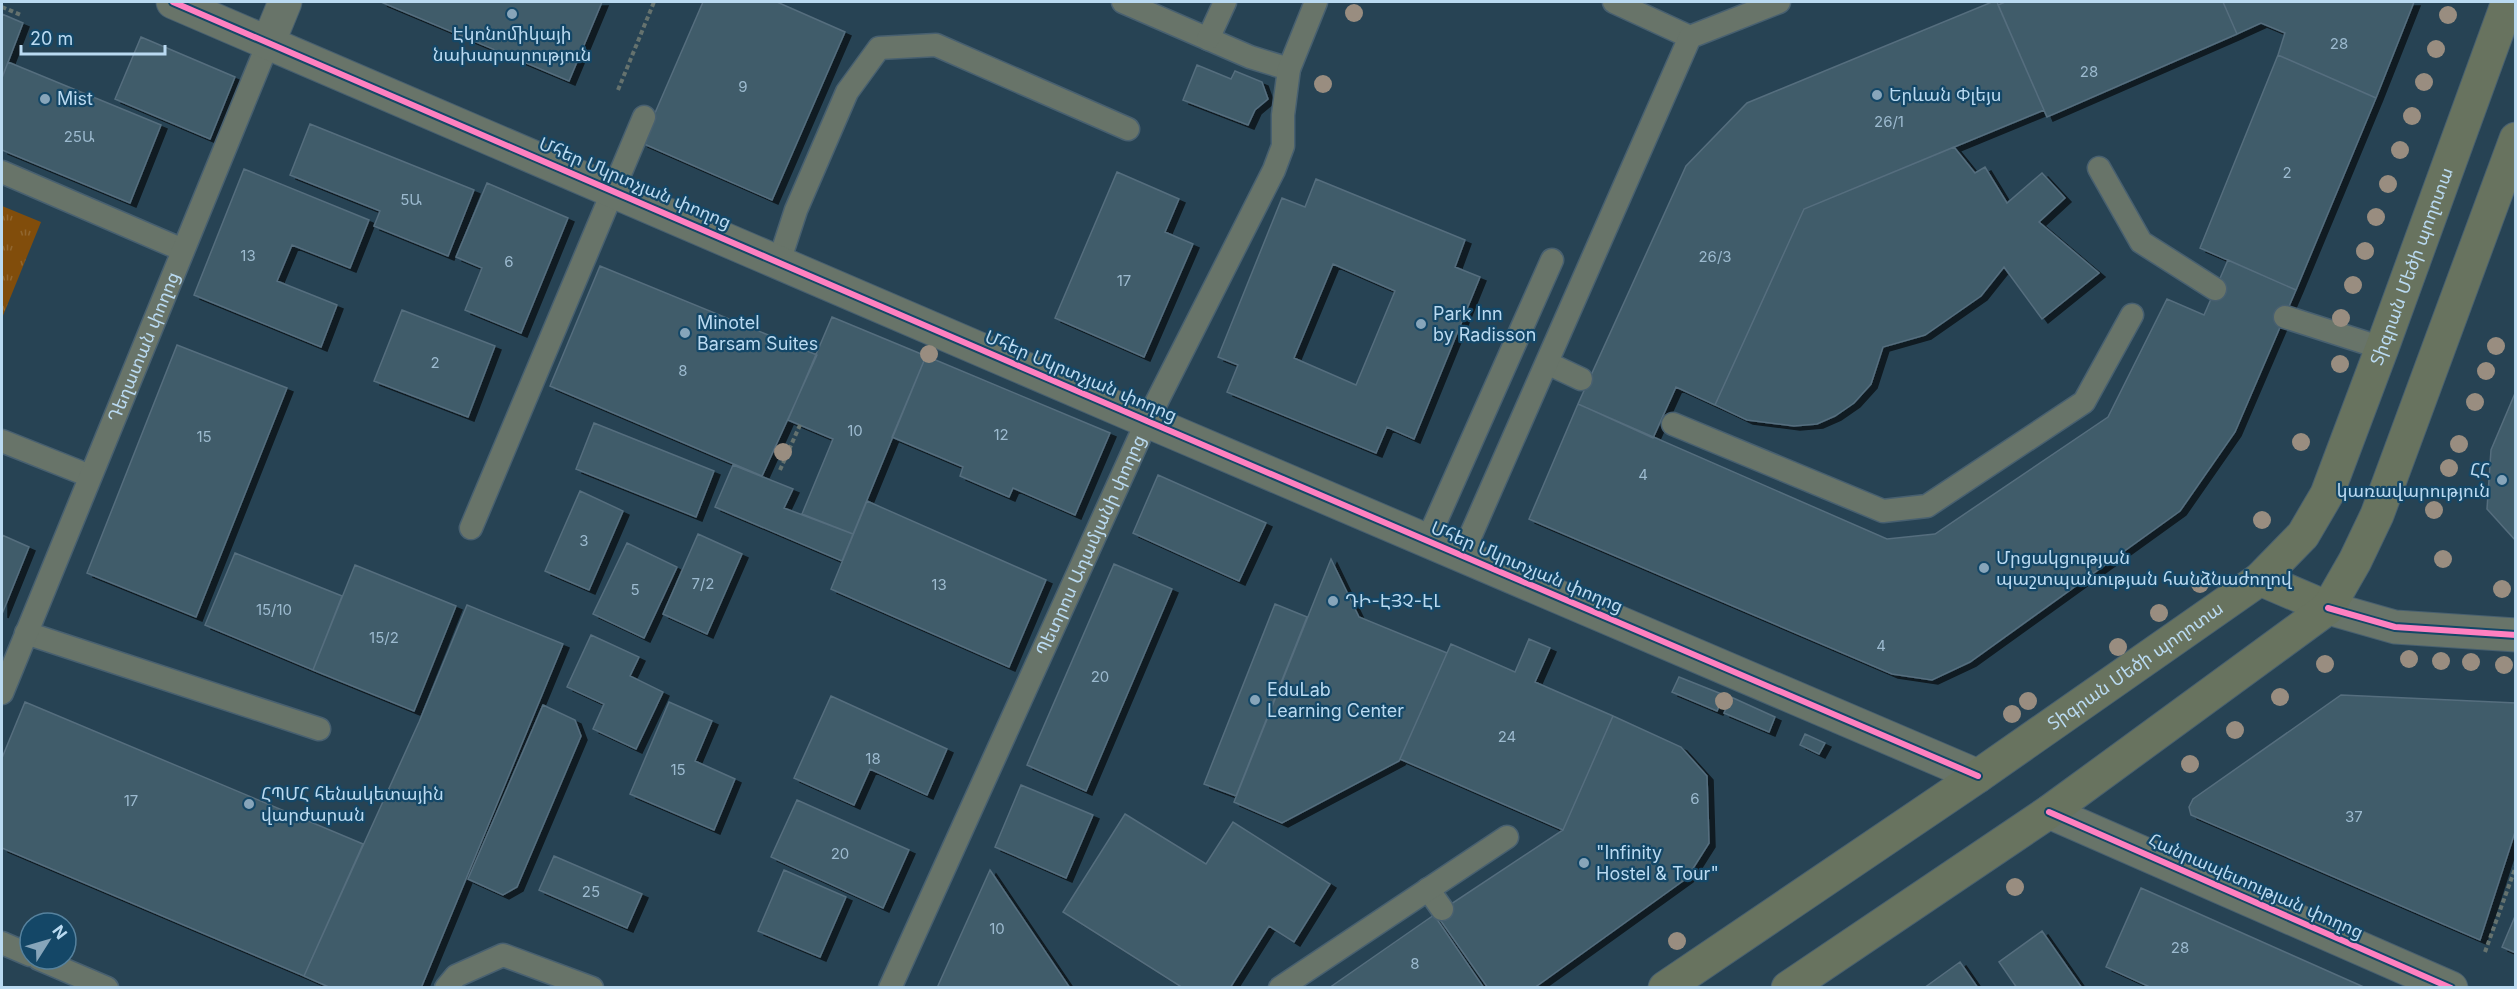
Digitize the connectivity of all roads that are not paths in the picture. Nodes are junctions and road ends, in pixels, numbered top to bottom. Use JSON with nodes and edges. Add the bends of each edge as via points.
{"nodes":[{"id":1,"x":173,"y":2,"type":"edge"},
{"id":2,"x":285,"y":2,"type":"edge"},
{"id":3,"x":1123,"y":2,"type":"edge"},
{"id":4,"x":1225,"y":2,"type":"edge"},
{"id":5,"x":1316,"y":2,"type":"edge"},
{"id":6,"x":1614,"y":2,"type":"edge"},
{"id":7,"x":1779,"y":2,"type":"edge"},
{"id":8,"x":2508,"y":2,"type":"edge"},
{"id":9,"x":1690,"y":38,"type":"junction"},
{"id":10,"x":1208,"y":39,"type":"junction"},
{"id":11,"x":269,"y":41,"type":"junction"},
{"id":12,"x":1289,"y":69,"type":"junction"},
{"id":13,"x":644,"y":117,"type":"dead end"},
{"id":14,"x":1128,"y":129,"type":"dead end"},
{"id":15,"x":2516,"y":139,"type":"edge"},
{"id":16,"x":2099,"y":168,"type":"dead end"},
{"id":17,"x":2,"y":172,"type":"edge"},
{"id":18,"x":614,"y":190,"type":"junction"},
{"id":19,"x":183,"y":250,"type":"junction"},
{"id":20,"x":1552,"y":260,"type":"dead end"},
{"id":21,"x":779,"y":262,"type":"junction"},
{"id":22,"x":2215,"y":289,"type":"dead end"},
{"id":23,"x":2132,"y":315,"type":"dead end"},
{"id":24,"x":2285,"y":317,"type":"dead end"},
{"id":25,"x":2382,"y":348,"type":"junction"},
{"id":26,"x":1546,"y":363,"type":"junction"},
{"id":27,"x":1581,"y":379,"type":"dead end"},
{"id":28,"x":1147,"y":421,"type":"junction"},
{"id":29,"x":1673,"y":424,"type":"dead end"},
{"id":30,"x":2,"y":441,"type":"edge"},
{"id":31,"x":90,"y":477,"type":"junction"},
{"id":32,"x":471,"y":528,"type":"dead end"},
{"id":33,"x":1427,"y":541,"type":"junction"},
{"id":34,"x":1462,"y":555,"type":"junction"},
{"id":35,"x":2259,"y":579,"type":"junction"},
{"id":36,"x":2328,"y":608,"type":"junction"},
{"id":37,"x":26,"y":633,"type":"junction"},
{"id":38,"x":2516,"y":635,"type":"edge"},
{"id":39,"x":2,"y":693,"type":"edge"},
{"id":40,"x":319,"y":729,"type":"dead end"},
{"id":41,"x":1978,"y":776,"type":"junction"},
{"id":42,"x":2049,"y":812,"type":"junction"},
{"id":43,"x":1507,"y":837,"type":"dead end"},
{"id":44,"x":1428,"y":889,"type":"junction"},
{"id":45,"x":1442,"y":909,"type":"dead end"},
{"id":46,"x":2,"y":943,"type":"edge"},
{"id":47,"x":18,"y":950,"type":"edge"},
{"id":48,"x":68,"y":971,"type":"edge"},
{"id":49,"x":107,"y":987,"type":"edge"},
{"id":50,"x":446,"y":987,"type":"edge"},
{"id":51,"x":592,"y":987,"type":"edge"},
{"id":52,"x":890,"y":987,"type":"edge"},
{"id":53,"x":1280,"y":987,"type":"edge"},
{"id":54,"x":1665,"y":987,"type":"edge"},
{"id":55,"x":1788,"y":987,"type":"edge"},
{"id":56,"x":2451,"y":987,"type":"edge"}],
"edges":[{"from":1,"to":11,"type":"street","name":"Մհեր Մկրտչյան փողոց"},
{"from":2,"to":11,"type":"street","name":"Դեղատան փողոց"},
{"from":3,"to":10,"type":"lane"},
{"from":4,"to":10,"type":"lane"},
{"from":5,"to":12,"type":"lane","name":"Պետրոս Ադամյանի փողոց"},
{"from":6,"to":9,"type":"lane"},
{"from":7,"to":9,"type":"lane"},
{"from":8,"to":25,"type":"main road","name":"Տիգրան Մեծի պողոտա"},
{"from":9,"to":26,"type":"lane"},
{"from":10,"to":12,"type":"lane"},
{"from":11,"to":18,"type":"street","name":"Մհեր Մկրտչյան փողոց"},
{"from":11,"to":19,"type":"lane","name":"Դեղատան փողոց"},
{"from":12,"to":28,"type":"lane","name":"Պետրոս Ադամյանի փողոց","via":[[1283,146],[1274,170]]},
{"from":13,"to":18,"type":"lane"},
{"from":14,"to":21,"type":"lane","via":[[936,45],[879,48],[847,92],[796,210]]},
{"from":15,"to":36,"type":"main road","via":[[2377,515]]},
{"from":16,"to":22,"type":"lane","via":[[2141,242]]},
{"from":17,"to":19,"type":"lane"},
{"from":18,"to":21,"type":"street","name":"Մհեր Մկրտչյան փողոց"},
{"from":18,"to":32,"type":"lane"},
{"from":19,"to":31,"type":"lane","name":"Դեղատան փողոց"},
{"from":20,"to":33,"type":"lane"},
{"from":21,"to":28,"type":"street","name":"Մհեր Մկրտչյան փողոց"},
{"from":23,"to":29,"type":"lane","via":[[2084,402],[1927,506],[1883,511]]},
{"from":24,"to":25,"type":"lane"},
{"from":25,"to":35,"type":"main road","name":"Տիգրան Մեծի պողոտա","via":[[2327,494],[2302,535]]},
{"from":26,"to":27,"type":"lane"},
{"from":26,"to":34,"type":"lane"},
{"from":28,"to":33,"type":"street","name":"Մհեր Մկրտչյան փողոց"},
{"from":28,"to":52,"type":"lane","name":"Պետրոս Ադամյանի փողոց"},
{"from":30,"to":31,"type":"lane"},
{"from":31,"to":37,"type":"lane","name":"Դեղատան փողոց"},
{"from":33,"to":34,"type":"street","name":"Մհեր Մկրտչյան փողոց"},
{"from":34,"to":41,"type":"street","name":"Մհեր Մկրտչյան փողոց"},
{"from":35,"to":36,"type":"main road"},
{"from":35,"to":41,"type":"main road","name":"Տիգրան Մեծի պողոտա"},
{"from":36,"to":38,"type":"street","via":[[2395,627]]},
{"from":36,"to":42,"type":"main road"},
{"from":37,"to":39,"type":"lane","name":"Դեղատան փողոց"},
{"from":37,"to":40,"type":"lane"},
{"from":41,"to":54,"type":"main road","name":"Տիգրան Մեծի պողոտա"},
{"from":42,"to":55,"type":"main road"},
{"from":42,"to":56,"type":"street","name":"Հանրապետության փողոց"},
{"from":43,"to":44,"type":"lane"},
{"from":44,"to":45,"type":"lane"},
{"from":44,"to":53,"type":"lane"},
{"from":46,"to":47,"type":"lane"},
{"from":48,"to":49,"type":"lane"},
{"from":50,"to":51,"type":"lane","via":[[456,976],[503,955]]}]}
